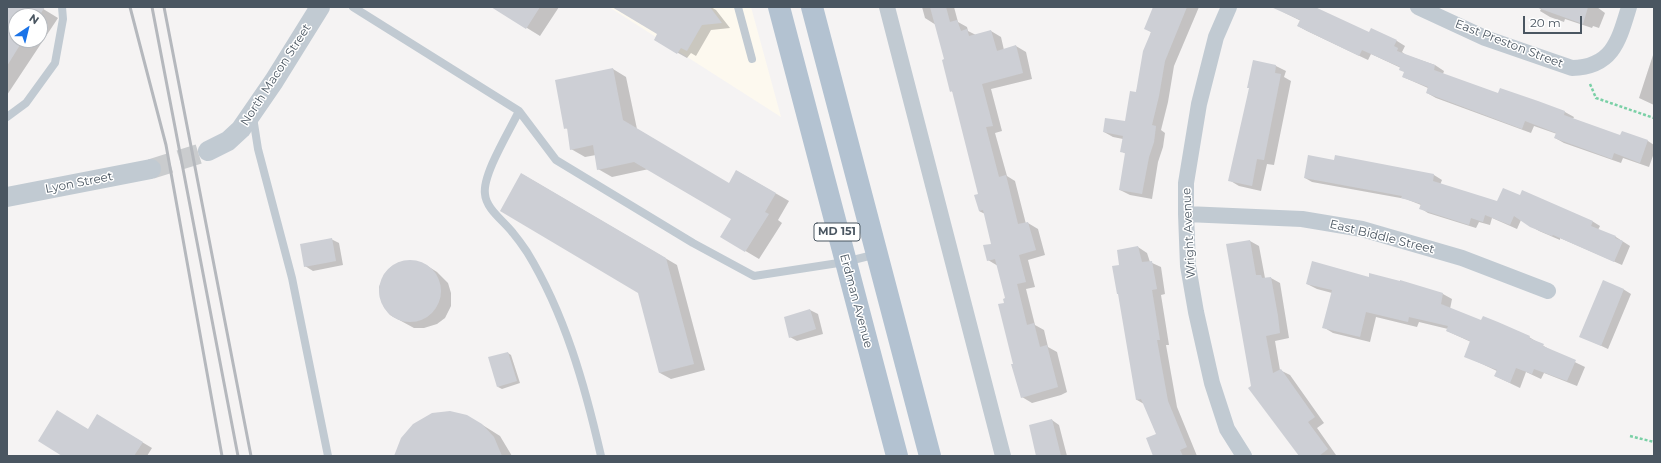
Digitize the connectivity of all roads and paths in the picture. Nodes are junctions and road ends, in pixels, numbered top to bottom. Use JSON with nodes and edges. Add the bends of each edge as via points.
{"nodes":[{"id":1,"x":62,"y":7,"type":"edge"},
{"id":2,"x":320,"y":7,"type":"edge"},
{"id":3,"x":353,"y":7,"type":"edge"},
{"id":4,"x":738,"y":7,"type":"edge"},
{"id":5,"x":779,"y":7,"type":"edge"},
{"id":6,"x":812,"y":7,"type":"edge"},
{"id":7,"x":887,"y":7,"type":"edge"},
{"id":8,"x":1230,"y":7,"type":"edge"},
{"id":9,"x":1418,"y":7,"type":"edge"},
{"id":10,"x":1629,"y":7,"type":"edge"},
{"id":11,"x":752,"y":59,"type":"dead end"},
{"id":12,"x":1590,"y":83,"type":"dead end"},
{"id":13,"x":519,"y":111,"type":"junction"},
{"id":14,"x":253,"y":113,"type":"junction"},
{"id":15,"x":7,"y":117,"type":"edge"},
{"id":16,"x":1654,"y":118,"type":"edge"},
{"id":17,"x":208,"y":151,"type":"tunnel mouth"},
{"id":18,"x":151,"y":169,"type":"tunnel mouth"},
{"id":19,"x":7,"y":197,"type":"edge"},
{"id":20,"x":1186,"y":214,"type":"junction"},
{"id":21,"x":877,"y":254,"type":"junction"},
{"id":22,"x":845,"y":262,"type":"junction"},
{"id":23,"x":1548,"y":291,"type":"dead end"},
{"id":24,"x":1630,"y":436,"type":"dead end"},
{"id":25,"x":1654,"y":442,"type":"edge"},
{"id":26,"x":328,"y":456,"type":"edge"},
{"id":27,"x":601,"y":456,"type":"edge"},
{"id":28,"x":897,"y":456,"type":"edge"},
{"id":29,"x":930,"y":456,"type":"edge"},
{"id":30,"x":1003,"y":456,"type":"edge"},
{"id":31,"x":1244,"y":456,"type":"edge"}],
"edges":[{"from":1,"to":15,"type":"lane","via":[[63,19],[55,63],[26,102]]},
{"from":2,"to":14,"type":"street","name":"North Macon Street"},
{"from":3,"to":13,"type":"lane"},
{"from":4,"to":11,"type":"lane"},
{"from":5,"to":22,"type":"main road","name":"Erdman Avenue","number":"MD 151"},
{"from":6,"to":21,"type":"main road","number":"MD 151"},
{"from":7,"to":30,"type":"street"},
{"from":8,"to":20,"type":"street","name":"Wright Avenue","via":[[1216,37],[1199,104],[1186,183]]},
{"from":9,"to":10,"type":"street","name":"East Preston Street","via":[[1485,38],[1572,68],[1587,68],[1612,51],[1619,40]]},
{"from":12,"to":16,"type":"path","via":[[1596,98]]},
{"from":13,"to":22,"type":"lane","via":[[556,160],[693,243],[754,276]]},
{"from":13,"to":27,"type":"lane","via":[[493,165],[485,185],[484,196],[522,245],[555,303],[592,413]]},
{"from":14,"to":17,"type":"street","name":"North Macon Street","via":[[228,141]]},
{"from":14,"to":26,"type":"lane","via":[[258,148],[292,278]]},
{"from":18,"to":19,"type":"street","name":"Lyon Street"},
{"from":20,"to":23,"type":"street","name":"East Biddle Street","via":[[1302,219],[1362,230],[1462,258]]},
{"from":20,"to":31,"type":"street","name":"Wright Avenue","via":[[1190,274],[1212,383],[1227,429]]},
{"from":21,"to":22,"type":"lane"},
{"from":21,"to":29,"type":"main road","number":"MD 151"},
{"from":22,"to":28,"type":"main road","name":"Erdman Avenue","number":"MD 151"},
{"from":24,"to":25,"type":"path"}]}
